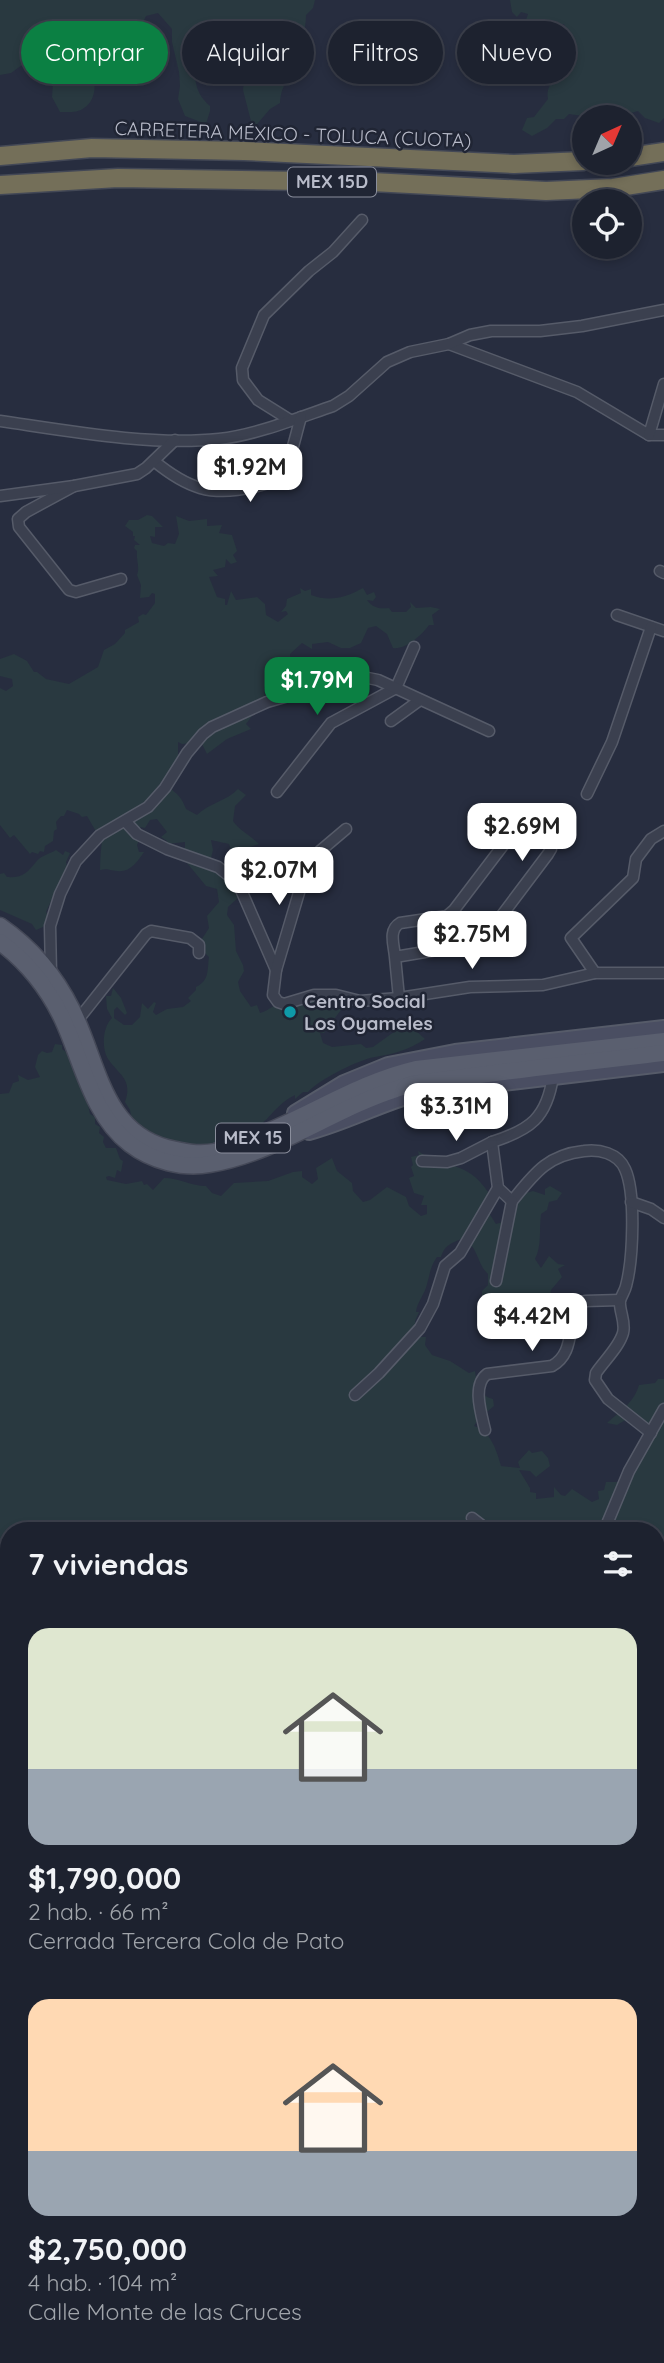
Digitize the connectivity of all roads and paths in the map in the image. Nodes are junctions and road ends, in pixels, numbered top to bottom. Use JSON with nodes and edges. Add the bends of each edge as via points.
{"nodes":[{"id":1,"x":664,"y":152,"type":"edge"},
{"id":2,"x":642,"y":155,"type":"edge"},
{"id":3,"x":0,"y":156,"type":"edge"},
{"id":4,"x":572,"y":162,"type":"edge"},
{"id":5,"x":664,"y":180,"type":"edge"},
{"id":6,"x":0,"y":185,"type":"edge"},
{"id":7,"x":362,"y":220,"type":"dead end"},
{"id":8,"x":664,"y":310,"type":"edge"},
{"id":9,"x":449,"y":344,"type":"junction"},
{"id":10,"x":664,"y":384,"type":"edge"},
{"id":11,"x":296,"y":418,"type":"junction"},
{"id":12,"x":0,"y":421,"type":"edge"},
{"id":13,"x":649,"y":435,"type":"junction"},
{"id":14,"x":664,"y":435,"type":"edge"},
{"id":15,"x":175,"y":440,"type":"junction"},
{"id":16,"x":154,"y":461,"type":"junction"},
{"id":17,"x":74,"y":486,"type":"junction"},
{"id":18,"x":0,"y":496,"type":"edge"},
{"id":19,"x":121,"y":579,"type":"dead end"},
{"id":20,"x":617,"y":615,"type":"dead end"},
{"id":21,"x":651,"y":627,"type":"junction"},
{"id":22,"x":664,"y":631,"type":"edge"},
{"id":23,"x":414,"y":647,"type":"dead end"},
{"id":24,"x":396,"y":688,"type":"junction"},
{"id":25,"x":420,"y":700,"type":"junction"},
{"id":26,"x":391,"y":721,"type":"dead end"},
{"id":27,"x":489,"y":731,"type":"dead end"},
{"id":28,"x":277,"y":792,"type":"dead end"},
{"id":29,"x":587,"y":794,"type":"dead end"},
{"id":30,"x":126,"y":822,"type":"junction"},
{"id":31,"x":346,"y":830,"type":"dead end"},
{"id":32,"x":664,"y":831,"type":"edge"},
{"id":33,"x":0,"y":926,"type":"edge"},
{"id":34,"x":0,"y":943,"type":"edge"},
{"id":35,"x":199,"y":953,"type":"dead end"},
{"id":36,"x":395,"y":957,"type":"junction"},
{"id":37,"x":276,"y":970,"type":"junction"},
{"id":38,"x":51,"y":973,"type":"junction"},
{"id":39,"x":664,"y":973,"type":"edge"},
{"id":40,"x":595,"y":974,"type":"junction"},
{"id":41,"x":399,"y":998,"type":"junction"},
{"id":42,"x":77,"y":1021,"type":"junction"},
{"id":43,"x":664,"y":1028,"type":"edge"},
{"id":44,"x":664,"y":1041,"type":"edge"},
{"id":45,"x":664,"y":1053,"type":"edge"},
{"id":46,"x":664,"y":1064,"type":"edge"},
{"id":47,"x":553,"y":1076,"type":"junction"},
{"id":48,"x":260,"y":1135,"type":"junction"},
{"id":49,"x":281,"y":1140,"type":"junction"},
{"id":50,"x":492,"y":1142,"type":"junction"},
{"id":51,"x":422,"y":1161,"type":"dead end"},
{"id":52,"x":498,"y":1188,"type":"junction"},
{"id":53,"x":512,"y":1201,"type":"junction"},
{"id":54,"x":631,"y":1202,"type":"junction"},
{"id":55,"x":664,"y":1218,"type":"edge"},
{"id":56,"x":496,"y":1281,"type":"dead end"},
{"id":57,"x":620,"y":1300,"type":"junction"},
{"id":58,"x":355,"y":1395,"type":"dead end"},
{"id":59,"x":664,"y":1409,"type":"edge"},
{"id":60,"x":485,"y":1430,"type":"dead end"},
{"id":61,"x":651,"y":1433,"type":"junction"},
{"id":62,"x":472,"y":1518,"type":"dead end"},
{"id":63,"x":477,"y":1522,"type":"edge"},
{"id":64,"x":608,"y":1522,"type":"edge"}],
"edges":[{"from":1,"to":2,"type":"highway"},
{"from":3,"to":4,"type":"highway","name":"CARRETERA MÉXICO - TOLUCA (CUOTA)","number":"MEX 15D","via":[[92,148],[514,164]]},
{"from":5,"to":6,"type":"highway","number":"MEX 15D","via":[[546,191],[372,182],[118,178]]},
{"from":7,"to":11,"type":"street","via":[[264,315],[242,368],[243,380],[258,400]]},
{"from":8,"to":9,"type":"street","via":[[568,328],[491,331]]},
{"from":9,"to":11,"type":"street","via":[[387,362],[333,406]]},
{"from":9,"to":13,"type":"street","via":[[577,392]]},
{"from":10,"to":13,"type":"street"},
{"from":11,"to":15,"type":"street","via":[[221,439]]},
{"from":11,"to":16,"type":"street","via":[[283,472],[272,482],[228,492],[197,488]]},
{"from":12,"to":15,"type":"street"},
{"from":13,"to":14,"type":"street"},
{"from":15,"to":16,"type":"street"},
{"from":16,"to":17,"type":"street","via":[[137,474]]},
{"from":17,"to":18,"type":"street"},
{"from":17,"to":19,"type":"street","via":[[26,512],[18,519],[19,527],[69,590]]},
{"from":20,"to":21,"type":"street"},
{"from":21,"to":22,"type":"street"},
{"from":21,"to":29,"type":"street","via":[[612,742]]},
{"from":23,"to":24,"type":"street"},
{"from":24,"to":25,"type":"street"},
{"from":24,"to":28,"type":"street","via":[[331,723]]},
{"from":24,"to":30,"type":"street","via":[[368,678],[267,702],[221,723],[203,734],[148,807]]},
{"from":25,"to":26,"type":"street"},
{"from":25,"to":27,"type":"street"},
{"from":30,"to":37,"type":"street","via":[[137,834],[218,867],[238,883]]},
{"from":30,"to":38,"type":"street","via":[[100,835],[76,861],[50,926]]},
{"from":31,"to":37,"type":"street","via":[[306,869]]},
{"from":32,"to":40,"type":"street","via":[[651,839],[636,859],[633,878],[571,938]]},
{"from":33,"to":38,"type":"main road","number":"MEX 15"},
{"from":34,"to":49,"type":"main road","number":"MEX 15","via":[[39,979],[62,1019],[105,1118],[132,1146],[159,1160],[198,1165]]},
{"from":35,"to":42,"type":"street","via":[[194,940],[151,931]]},
{"from":36,"to":36,"type":"street","via":[[395,926],[447,916],[520,824],[550,843],[548,854],[484,939]]},
{"from":36,"to":41,"type":"street"},
{"from":37,"to":41,"type":"street","via":[[273,995],[284,1004],[313,995]]},
{"from":38,"to":42,"type":"main road","number":"MEX 15"},
{"from":39,"to":40,"type":"street"},
{"from":40,"to":41,"type":"street","via":[[543,985],[470,987]]},
{"from":42,"to":48,"type":"main road","number":"MEX 15","via":[[115,1112],[147,1141],[200,1153]]},
{"from":43,"to":48,"type":"street","via":[[455,1052],[387,1065],[344,1083]]},
{"from":44,"to":48,"type":"main road","number":"MEX 15","via":[[398,1073]]},
{"from":45,"to":49,"type":"main road","number":"MEX 15","via":[[400,1087]]},
{"from":46,"to":47,"type":"street"},
{"from":47,"to":49,"type":"street","via":[[418,1093],[339,1125]]},
{"from":47,"to":50,"type":"street","via":[[535,1122]]},
{"from":50,"to":51,"type":"street","via":[[447,1162]]},
{"from":50,"to":52,"type":"street"},
{"from":52,"to":53,"type":"street"},
{"from":52,"to":58,"type":"street","via":[[460,1253],[445,1266],[433,1304],[419,1328]]},
{"from":53,"to":54,"type":"street","via":[[551,1160],[595,1149],[608,1153],[625,1168]]},
{"from":53,"to":56,"type":"street"},
{"from":54,"to":55,"type":"street"},
{"from":54,"to":57,"type":"street","via":[[631,1253]]},
{"from":57,"to":60,"type":"street","via":[[578,1305],[565,1355],[552,1366],[481,1378],[478,1386]]},
{"from":57,"to":61,"type":"street","via":[[623,1333],[595,1380],[608,1399]]},
{"from":59,"to":61,"type":"street"},
{"from":61,"to":64,"type":"street"},
{"from":62,"to":63,"type":"street"}]}
